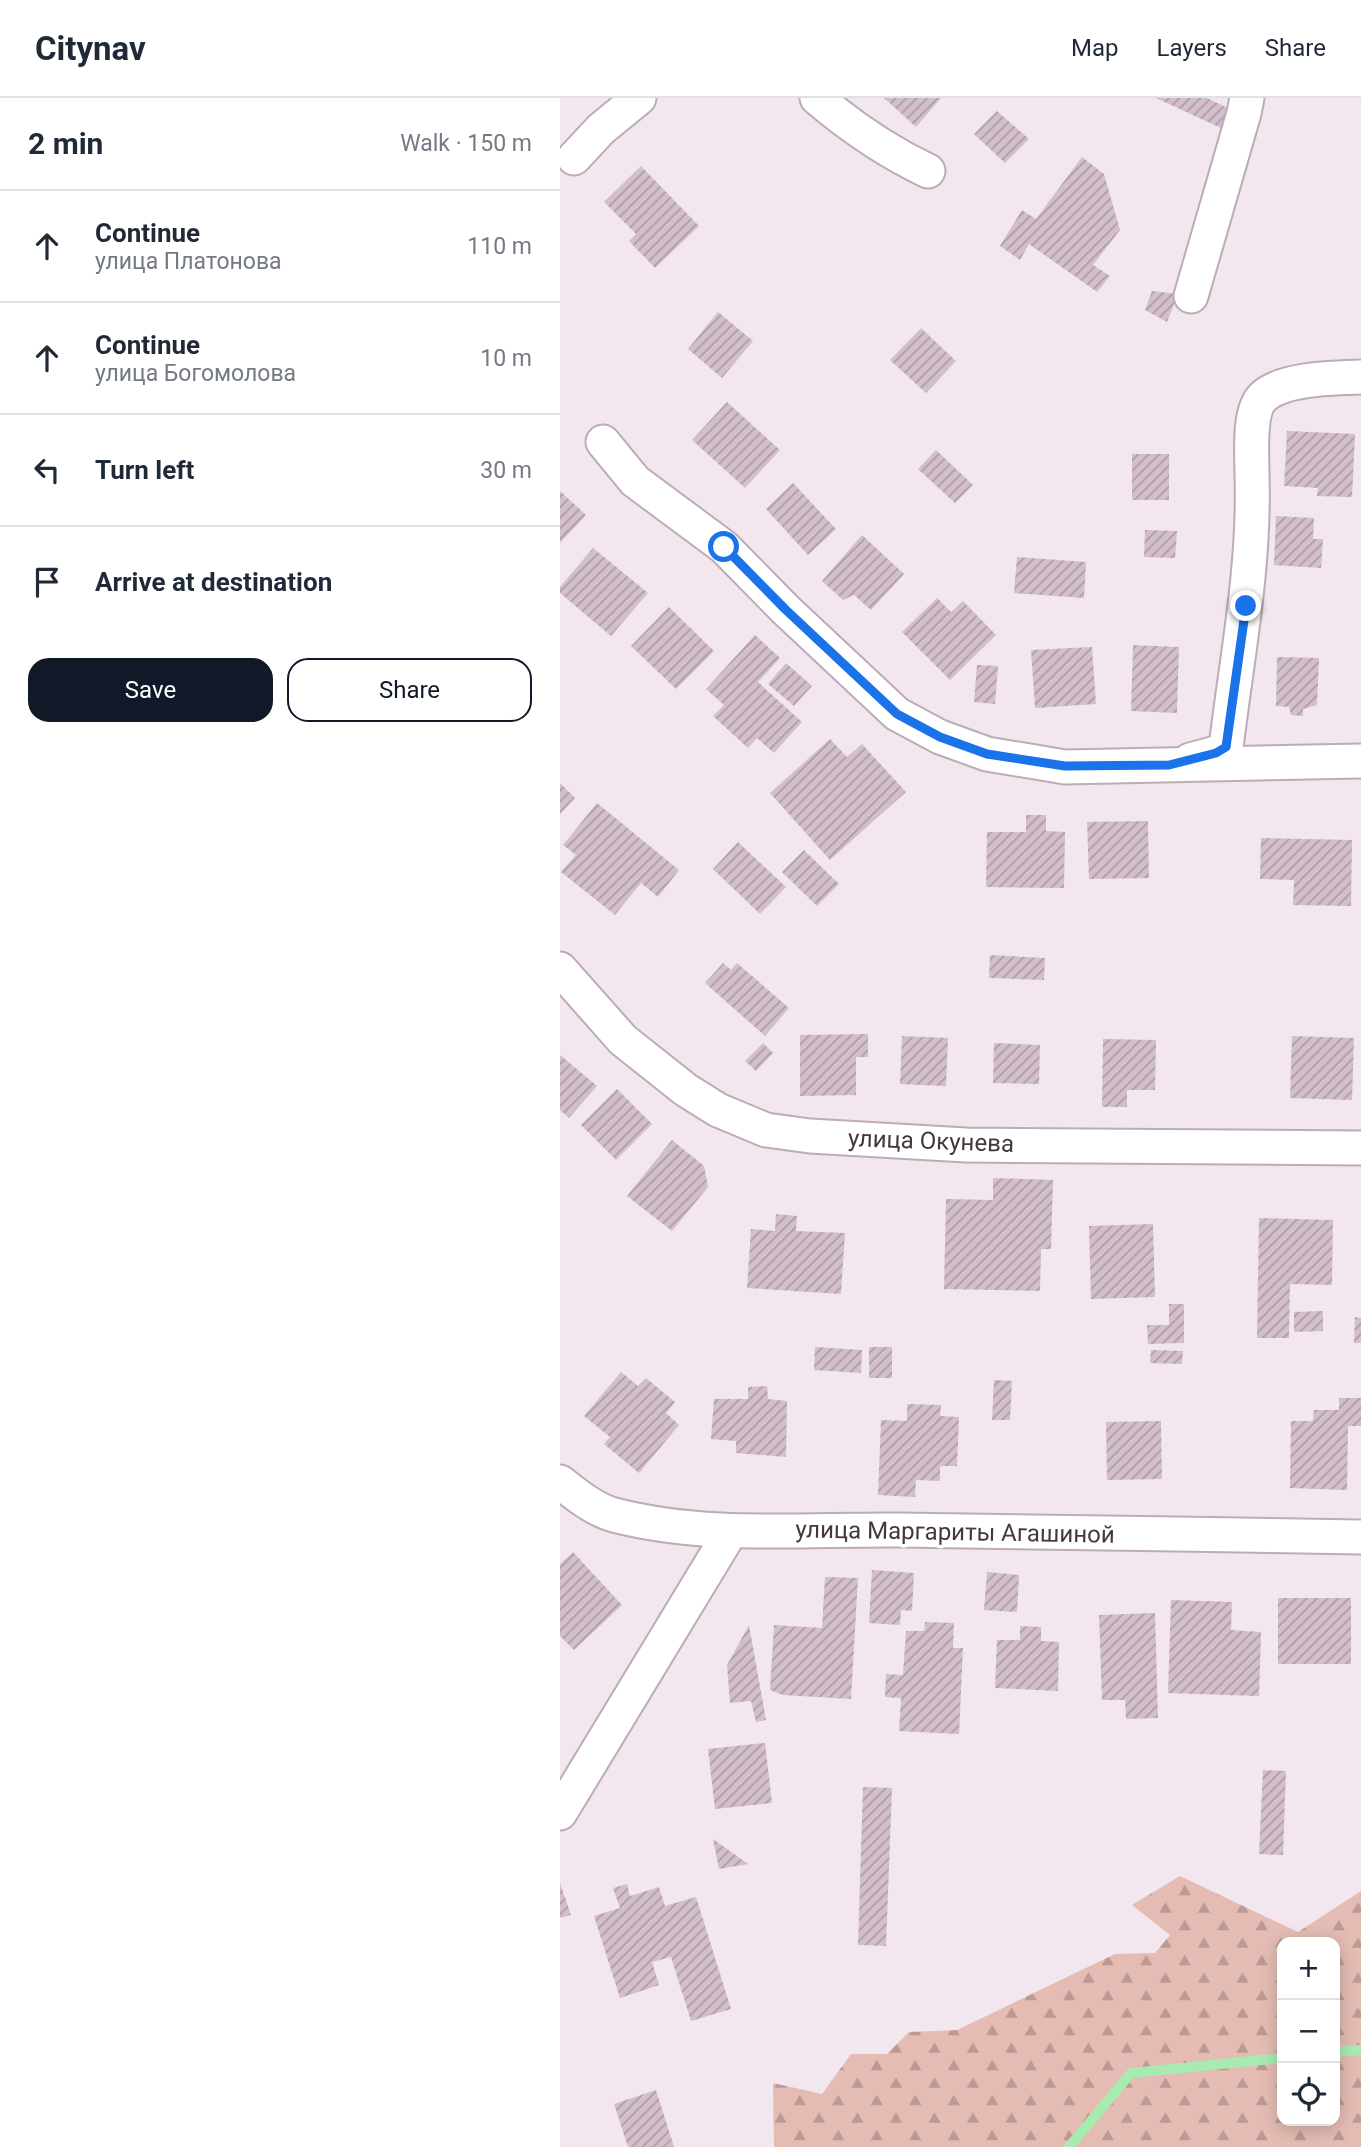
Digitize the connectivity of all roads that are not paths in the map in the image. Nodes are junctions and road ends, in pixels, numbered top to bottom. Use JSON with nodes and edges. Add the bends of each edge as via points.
{"nodes":[{"id":1,"x":639,"y":98,"type":"edge"},
{"id":2,"x":817,"y":98,"type":"edge"},
{"id":3,"x":1247,"y":98,"type":"edge"},
{"id":4,"x":574,"y":158,"type":"dead end"},
{"id":5,"x":928,"y":171,"type":"dead end"},
{"id":6,"x":1191,"y":296,"type":"dead end"},
{"id":7,"x":1361,"y":377,"type":"edge"},
{"id":8,"x":603,"y":442,"type":"dead end"},
{"id":9,"x":1228,"y":728,"type":"junction"},
{"id":10,"x":1345,"y":761,"type":"edge"},
{"id":11,"x":1169,"y":765,"type":"junction"},
{"id":12,"x":560,"y":969,"type":"edge"},
{"id":13,"x":1361,"y":1148,"type":"edge"},
{"id":14,"x":560,"y":1482,"type":"edge"},
{"id":15,"x":732,"y":1531,"type":"junction"},
{"id":16,"x":1361,"y":1537,"type":"edge"},
{"id":17,"x":560,"y":1813,"type":"edge"}],
"edges":[{"from":1,"to":4,"type":"street"},
{"from":2,"to":5,"type":"street","via":[[844,121]]},
{"from":3,"to":6,"type":"street"},
{"from":7,"to":9,"type":"street","via":[[1286,384],[1262,398],[1255,412],[1246,606]]},
{"from":8,"to":11,"type":"street","via":[[635,481],[724,547],[897,714],[940,737],[987,754],[1065,766]]},
{"from":9,"to":10,"type":"street","via":[[1236,751]]},
{"from":9,"to":11,"type":"street","via":[[1226,747]]},
{"from":10,"to":11,"type":"street"},
{"from":12,"to":13,"type":"street","name":"улица Окунева","via":[[623,1040],[675,1082],[718,1110],[766,1130],[966,1144]]},
{"from":14,"to":15,"type":"street","name":"улица Маргариты Агашиной","via":[[611,1514]]},
{"from":15,"to":16,"type":"street","name":"улица Маргариты Агашиной"},
{"from":15,"to":17,"type":"street"}]}
